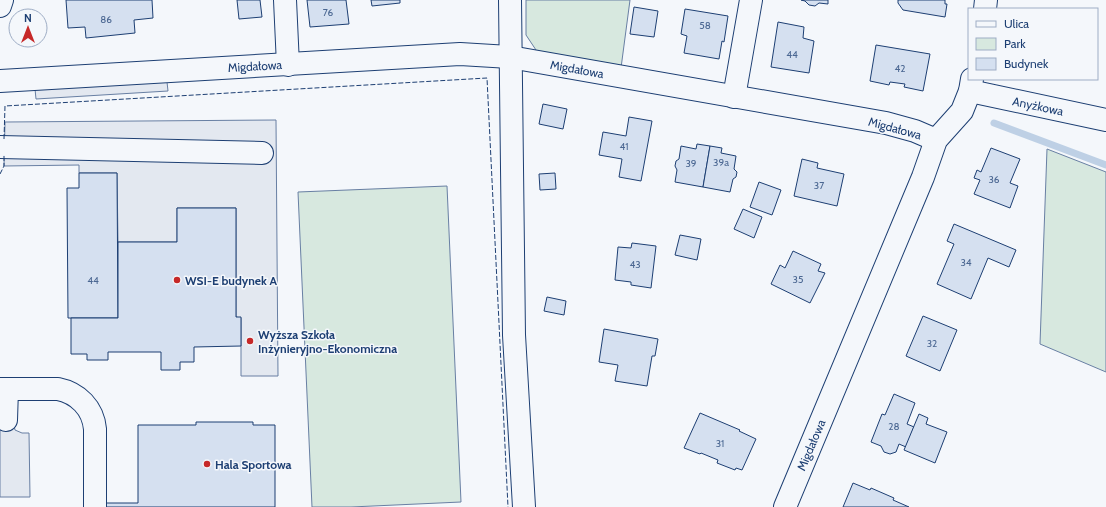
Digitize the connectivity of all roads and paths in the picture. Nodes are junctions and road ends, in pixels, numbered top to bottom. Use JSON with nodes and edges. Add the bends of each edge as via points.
{"nodes":[{"id":1,"x":2,"y":0,"type":"edge"},
{"id":2,"x":285,"y":0,"type":"edge"},
{"id":3,"x":510,"y":0,"type":"edge"},
{"id":4,"x":751,"y":0,"type":"edge"},
{"id":5,"x":0,"y":6,"type":"edge"},
{"id":6,"x":510,"y":57,"type":"junction"},
{"id":7,"x":288,"y":64,"type":"junction"},
{"id":8,"x":0,"y":81,"type":"edge"},
{"id":9,"x":971,"y":85,"type":"edge"},
{"id":10,"x":734,"y":97,"type":"junction"},
{"id":11,"x":1106,"y":120,"type":"edge"},
{"id":12,"x":936,"y":140,"type":"junction"},
{"id":13,"x":0,"y":147,"type":"edge"},
{"id":14,"x":262,"y":153,"type":"dead end"},
{"id":15,"x":4,"y":389,"type":"edge"},
{"id":16,"x":6,"y":420,"type":"dead end"},
{"id":17,"x":95,"y":507,"type":"edge"},
{"id":18,"x":524,"y":507,"type":"edge"},
{"id":19,"x":785,"y":507,"type":"edge"}],
"edges":[{"from":1,"to":5,"type":"street"},
{"from":2,"to":7,"type":"street"},
{"from":3,"to":6,"type":"street"},
{"from":4,"to":10,"type":"street"},
{"from":6,"to":7,"type":"street","name":"Migdałowa","via":[[460,54]]},
{"from":6,"to":10,"type":"street","name":"Migdałowa"},
{"from":6,"to":18,"type":"street","via":[[514,335]]},
{"from":7,"to":8,"type":"street","name":"Migdałowa"},
{"from":9,"to":11,"type":"street","name":"Anyżkowa"},
{"from":9,"to":12,"type":"street","via":[[962,111]]},
{"from":10,"to":12,"type":"street","name":"Migdałowa","via":[[886,123],[916,131]]},
{"from":12,"to":19,"type":"street","name":"Migdałowa","via":[[923,177]]},
{"from":13,"to":14,"type":"street"},
{"from":15,"to":16,"type":"street"},
{"from":15,"to":17,"type":"street","via":[[58,389],[78,397],[89,409],[95,429]]}]}
